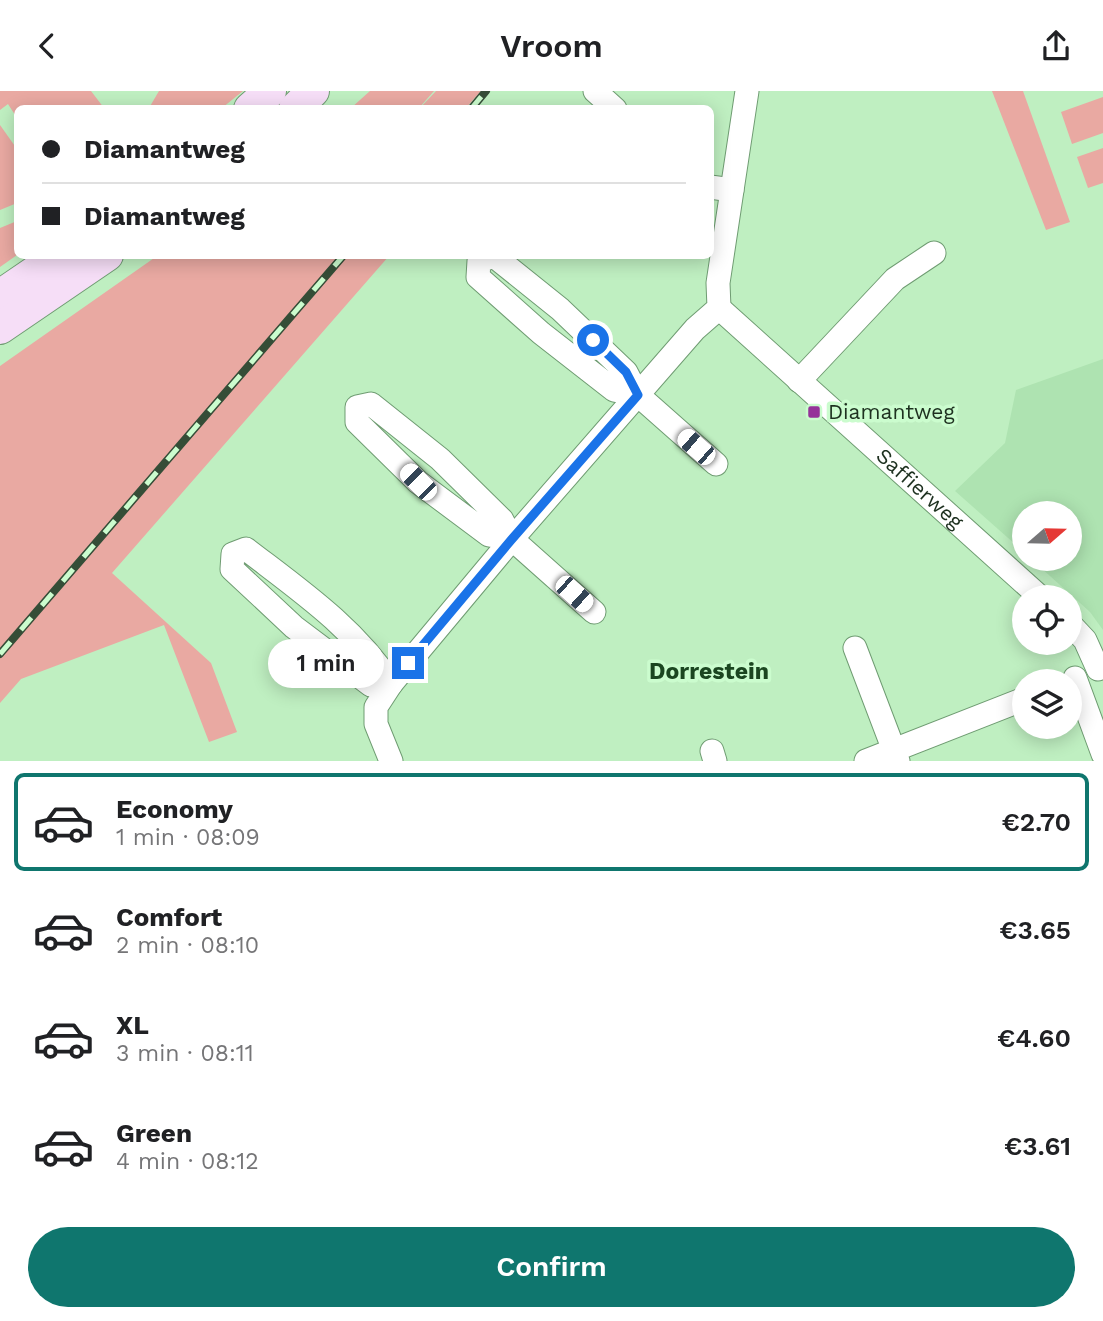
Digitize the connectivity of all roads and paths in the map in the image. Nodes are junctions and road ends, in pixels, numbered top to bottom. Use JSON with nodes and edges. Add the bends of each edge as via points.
{"nodes":[{"id":1,"x":270,"y":91,"type":"edge"},
{"id":2,"x":313,"y":91,"type":"edge"},
{"id":3,"x":594,"y":91,"type":"edge"},
{"id":4,"x":747,"y":91,"type":"edge"},
{"id":5,"x":254,"y":105,"type":"edge"},
{"id":6,"x":299,"y":105,"type":"edge"},
{"id":7,"x":610,"y":105,"type":"edge"},
{"id":8,"x":721,"y":188,"type":"edge"},
{"id":9,"x":934,"y":253,"type":"dead end"},
{"id":10,"x":54,"y":259,"type":"edge"},
{"id":11,"x":101,"y":259,"type":"edge"},
{"id":12,"x":485,"y":259,"type":"edge"},
{"id":13,"x":498,"y":259,"type":"edge"},
{"id":14,"x":0,"y":296,"type":"edge"},
{"id":15,"x":719,"y":308,"type":"junction"},
{"id":16,"x":0,"y":328,"type":"edge"},
{"id":17,"x":799,"y":381,"type":"junction"},
{"id":18,"x":638,"y":395,"type":"junction"},
{"id":19,"x":716,"y":464,"type":"dead end"},
{"id":20,"x":512,"y":539,"type":"junction"},
{"id":21,"x":1027,"y":585,"type":"edge"},
{"id":22,"x":594,"y":612,"type":"dead end"},
{"id":23,"x":1082,"y":637,"type":"edge"},
{"id":24,"x":855,"y":648,"type":"dead end"},
{"id":25,"x":1100,"y":668,"type":"edge"},
{"id":26,"x":1082,"y":675,"type":"edge"},
{"id":27,"x":391,"y":684,"type":"junction"},
{"id":28,"x":1082,"y":703,"type":"edge"},
{"id":29,"x":1012,"y":704,"type":"edge"},
{"id":30,"x":1103,"y":754,"type":"edge"},
{"id":31,"x":896,"y":756,"type":"edge"},
{"id":32,"x":391,"y":761,"type":"edge"},
{"id":33,"x":866,"y":761,"type":"edge"}],
"edges":[{"from":1,"to":5,"type":"main road"},
{"from":2,"to":6,"type":"main road"},
{"from":3,"to":7,"type":"street"},
{"from":4,"to":8,"type":"street"},
{"from":8,"to":15,"type":"street"},
{"from":9,"to":17,"type":"street","via":[[895,279]]},
{"from":10,"to":14,"type":"main road"},
{"from":11,"to":16,"type":"main road"},
{"from":12,"to":18,"type":"street","via":[[479,261],[478,277],[541,333],[614,390]]},
{"from":13,"to":18,"type":"street","via":[[560,309],[626,372]]},
{"from":15,"to":17,"type":"street","name":"Saffierweg"},
{"from":15,"to":18,"type":"street","via":[[695,328]]},
{"from":17,"to":21,"type":"street","name":"Saffierweg"},
{"from":18,"to":19,"type":"street"},
{"from":18,"to":20,"type":"street"},
{"from":20,"to":20,"type":"street","via":[[489,535],[418,482],[357,422],[357,407],[371,404],[440,459],[502,520]]},
{"from":20,"to":22,"type":"street"},
{"from":20,"to":27,"type":"street"},
{"from":23,"to":25,"type":"street"},
{"from":24,"to":31,"type":"street"},
{"from":25,"to":26,"type":"street"},
{"from":27,"to":27,"type":"street","via":[[371,685],[294,627],[232,569],[233,554],[246,549],[314,601],[374,658]]},
{"from":27,"to":32,"type":"street","via":[[376,707],[376,724]]},
{"from":28,"to":30,"type":"street"},
{"from":29,"to":31,"type":"street"},
{"from":31,"to":33,"type":"street"}]}
